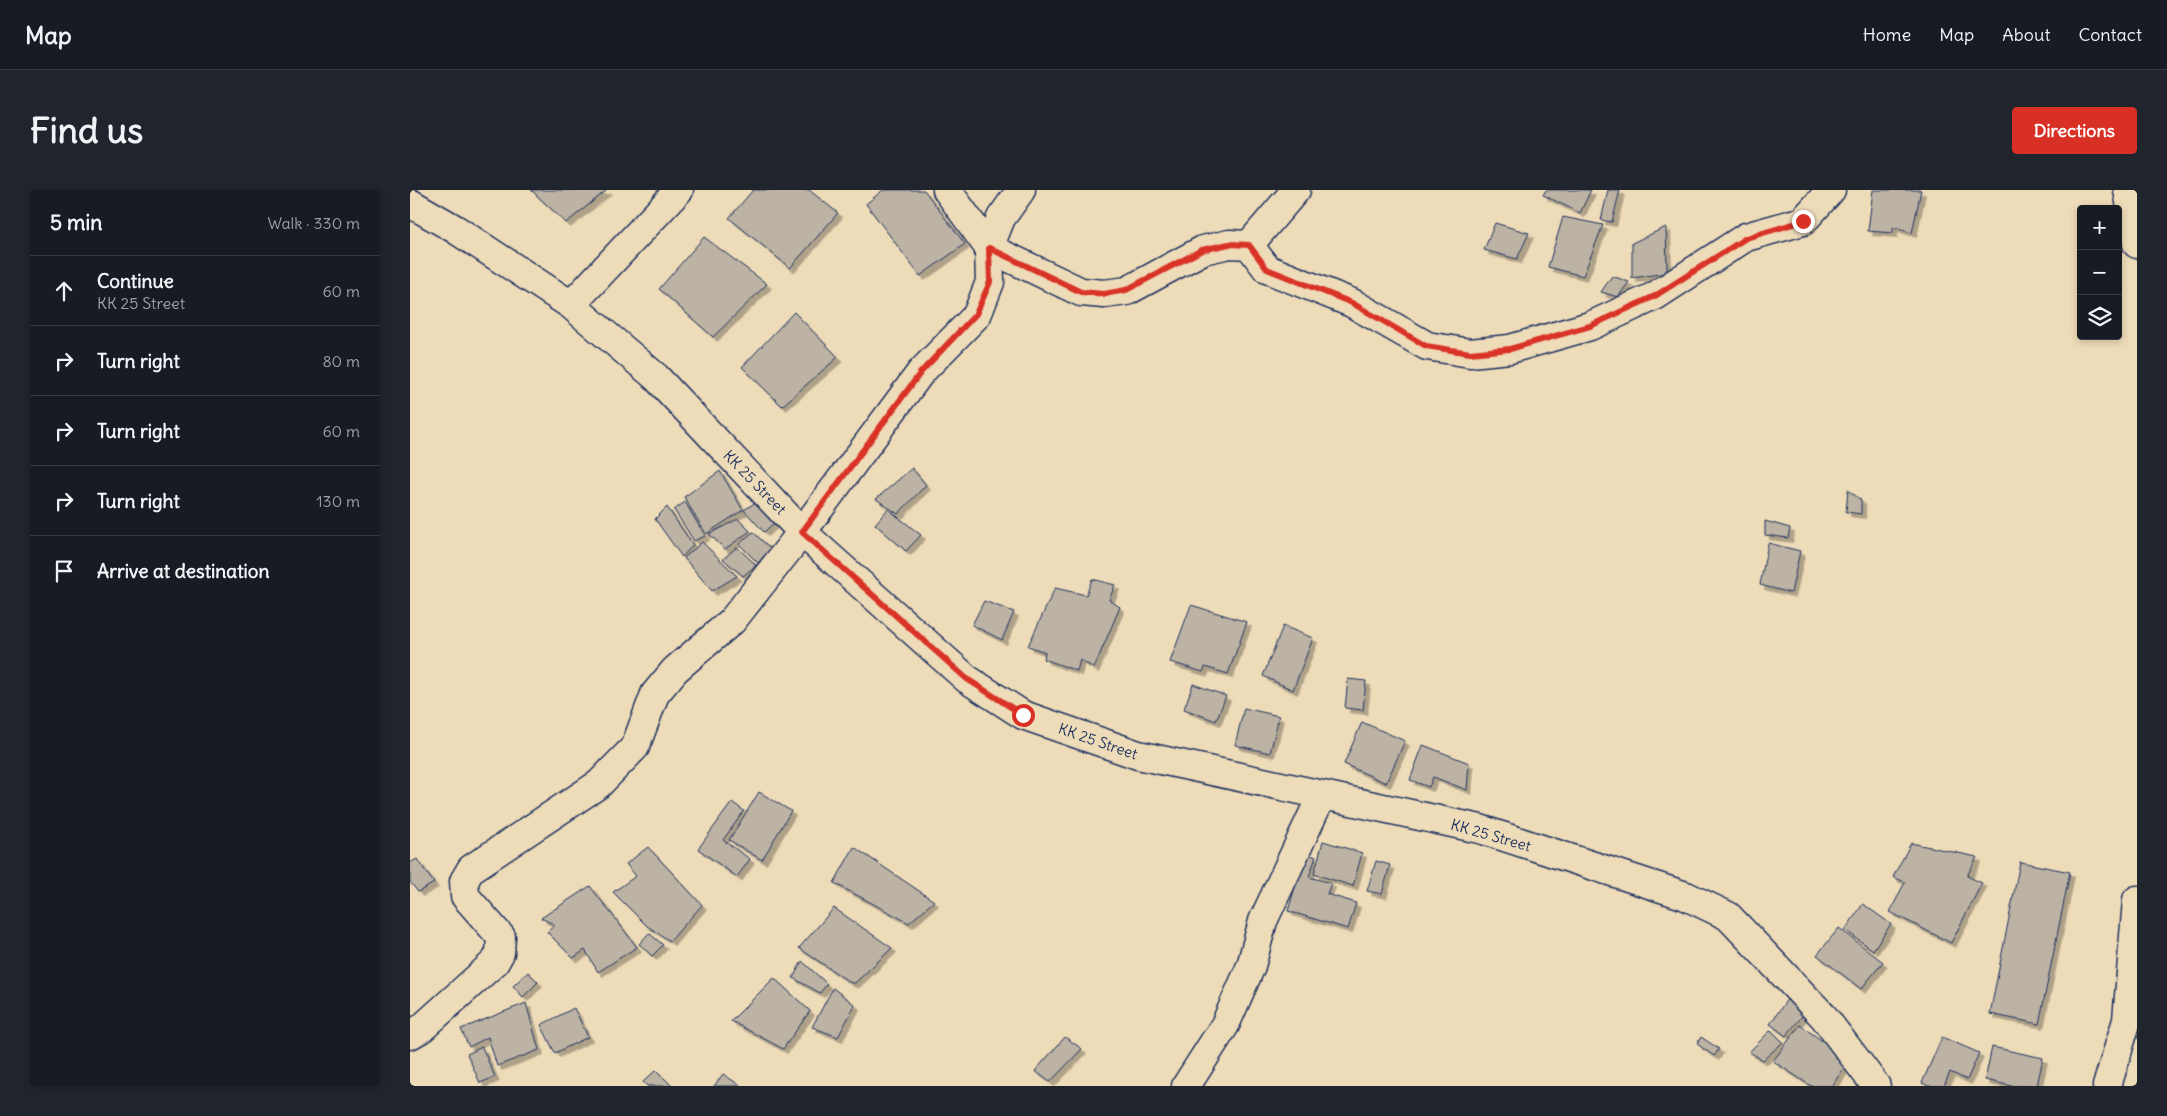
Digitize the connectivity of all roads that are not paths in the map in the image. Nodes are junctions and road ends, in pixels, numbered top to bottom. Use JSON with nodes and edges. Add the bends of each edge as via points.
{"nodes":[{"id":1,"x":678,"y":190,"type":"edge"},
{"id":2,"x":947,"y":190,"type":"edge"},
{"id":3,"x":1021,"y":190,"type":"edge"},
{"id":4,"x":1296,"y":190,"type":"edge"},
{"id":5,"x":2128,"y":190,"type":"edge"},
{"id":6,"x":1824,"y":195,"type":"edge"},
{"id":7,"x":410,"y":203,"type":"edge"},
{"id":8,"x":2137,"y":244,"type":"edge"},
{"id":9,"x":1249,"y":245,"type":"junction"},
{"id":10,"x":989,"y":248,"type":"junction"},
{"id":11,"x":571,"y":305,"type":"junction"},
{"id":12,"x":802,"y":532,"type":"junction"},
{"id":13,"x":1322,"y":795,"type":"junction"},
{"id":14,"x":2137,"y":900,"type":"edge"},
{"id":15,"x":410,"y":1035,"type":"edge"},
{"id":16,"x":1186,"y":1086,"type":"edge"},
{"id":17,"x":1876,"y":1086,"type":"edge"},
{"id":18,"x":2107,"y":1086,"type":"edge"}],
"edges":[{"from":1,"to":11,"type":"street"},
{"from":2,"to":10,"type":"street"},
{"from":3,"to":10,"type":"street","via":[[1001,218]]},
{"from":4,"to":9,"type":"street"},
{"from":5,"to":8,"type":"street"},
{"from":6,"to":9,"type":"street","via":[[1803,221],[1746,238],[1655,296],[1590,326],[1510,349],[1470,353],[1426,346],[1352,303],[1267,269]]},
{"from":7,"to":11,"type":"street","name":"KK 25 Street"},
{"from":9,"to":10,"type":"street","via":[[1229,244],[1202,250],[1126,290],[1104,294],[1081,292]]},
{"from":10,"to":12,"type":"street","via":[[990,282],[976,314],[921,372]]},
{"from":11,"to":12,"type":"street","name":"KK 25 Street","via":[[656,377]]},
{"from":12,"to":13,"type":"street","name":"KK 25 Street","via":[[967,679],[1023,715],[1138,755]]},
{"from":12,"to":15,"type":"street","via":[[732,621],[675,670],[655,694],[636,747],[598,784],[471,869],[464,881],[465,896],[501,937],[500,953],[495,962],[422,1028]]},
{"from":13,"to":16,"type":"street","via":[[1263,920],[1251,966],[1225,1025]]},
{"from":13,"to":17,"type":"street","name":"KK 25 Street","via":[[1480,829],[1686,896],[1728,916],[1824,1016]]},
{"from":14,"to":18,"type":"street","via":[[2127,1020]]}]}
